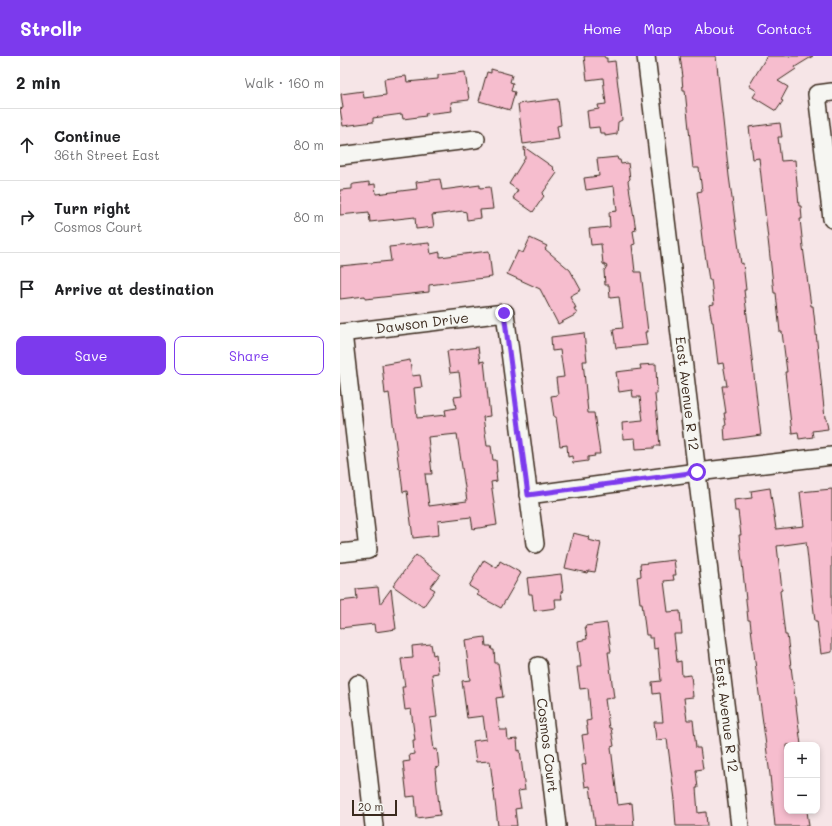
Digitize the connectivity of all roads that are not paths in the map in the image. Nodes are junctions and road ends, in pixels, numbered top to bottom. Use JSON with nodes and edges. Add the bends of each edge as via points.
{"nodes":[{"id":1,"x":646,"y":56,"type":"edge"},
{"id":2,"x":824,"y":93,"type":"edge"},
{"id":3,"x":476,"y":139,"type":"dead end"},
{"id":4,"x":340,"y":156,"type":"edge"},
{"id":5,"x":832,"y":219,"type":"edge"},
{"id":6,"x":342,"y":333,"type":"edge"},
{"id":7,"x":832,"y":456,"type":"edge"},
{"id":8,"x":697,"y":472,"type":"junction"},
{"id":9,"x":528,"y":495,"type":"junction"},
{"id":10,"x":535,"y":544,"type":"dead end"},
{"id":11,"x":340,"y":553,"type":"edge"},
{"id":12,"x":538,"y":666,"type":"dead end"},
{"id":13,"x":358,"y":684,"type":"dead end"},
{"id":14,"x":374,"y":826,"type":"edge"},
{"id":15,"x":557,"y":826,"type":"edge"},
{"id":16,"x":740,"y":826,"type":"edge"}],
"edges":[{"from":1,"to":8,"type":"street","name":"East Avenue R 12"},
{"from":2,"to":5,"type":"street"},
{"from":3,"to":4,"type":"street"},
{"from":6,"to":9,"type":"street","name":"Dawson Drive","via":[[504,313]]},
{"from":6,"to":11,"type":"street","via":[[368,550]]},
{"from":7,"to":8,"type":"street"},
{"from":8,"to":9,"type":"street"},
{"from":8,"to":16,"type":"street","name":"East Avenue R 12"},
{"from":9,"to":10,"type":"street"},
{"from":12,"to":15,"type":"street","name":"Cosmos Court"},
{"from":13,"to":14,"type":"street"}]}
